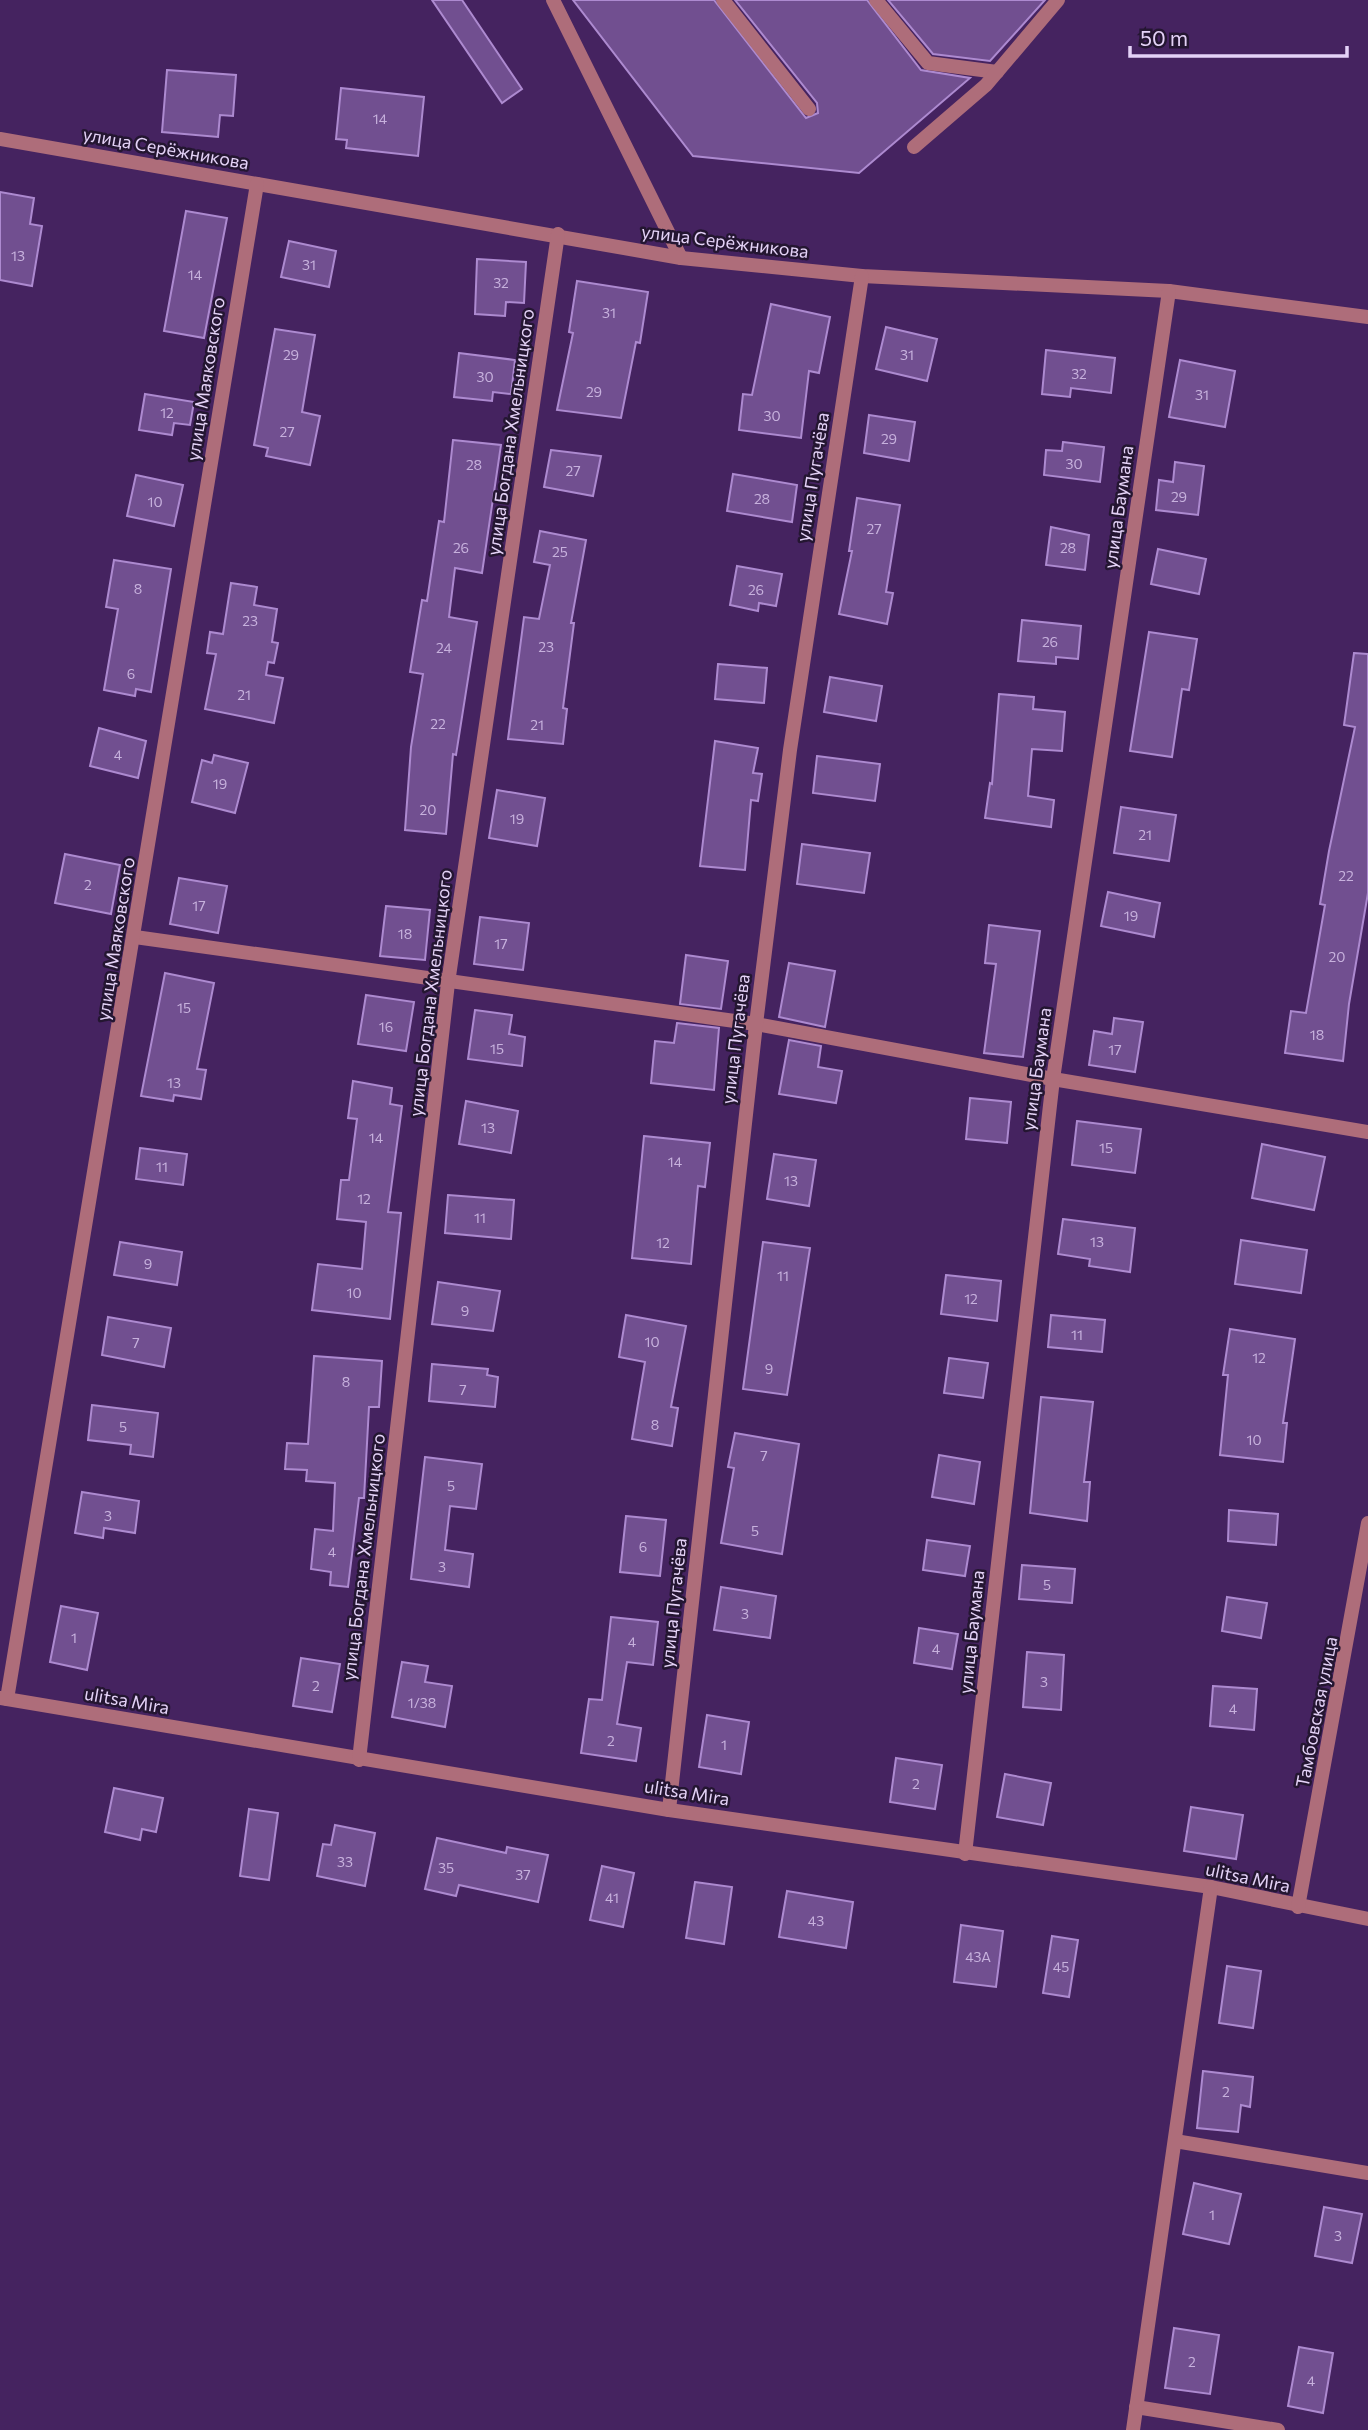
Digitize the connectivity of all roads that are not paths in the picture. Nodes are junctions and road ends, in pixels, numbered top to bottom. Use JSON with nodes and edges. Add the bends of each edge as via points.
{"nodes":[{"id":1,"x":553,"y":0,"type":"edge"},
{"id":2,"x":723,"y":0,"type":"edge"},
{"id":3,"x":876,"y":0,"type":"edge"},
{"id":4,"x":1058,"y":0,"type":"edge"},
{"id":5,"x":997,"y":72,"type":"junction"},
{"id":6,"x":809,"y":109,"type":"dead end"},
{"id":7,"x":0,"y":139,"type":"edge"},
{"id":8,"x":914,"y":147,"type":"dead end"},
{"id":9,"x":257,"y":184,"type":"junction"},
{"id":10,"x":558,"y":234,"type":"junction"},
{"id":11,"x":681,"y":258,"type":"junction"},
{"id":12,"x":862,"y":276,"type":"junction"},
{"id":13,"x":1169,"y":291,"type":"junction"},
{"id":14,"x":1368,"y":317,"type":"edge"},
{"id":15,"x":135,"y":937,"type":"junction"},
{"id":16,"x":448,"y":983,"type":"junction"},
{"id":17,"x":756,"y":1024,"type":"junction"},
{"id":18,"x":1053,"y":1079,"type":"junction"},
{"id":19,"x":1368,"y":1132,"type":"edge"},
{"id":20,"x":1368,"y":1523,"type":"edge"},
{"id":21,"x":1363,"y":1592,"type":"edge"},
{"id":22,"x":4,"y":1699,"type":"edge"},
{"id":23,"x":359,"y":1760,"type":"junction"},
{"id":24,"x":669,"y":1810,"type":"junction"},
{"id":25,"x":965,"y":1854,"type":"junction"},
{"id":26,"x":1211,"y":1887,"type":"junction"},
{"id":27,"x":1298,"y":1907,"type":"junction"},
{"id":28,"x":1368,"y":1919,"type":"edge"},
{"id":29,"x":1175,"y":2141,"type":"junction"},
{"id":30,"x":1368,"y":2173,"type":"edge"},
{"id":31,"x":1136,"y":2407,"type":"junction"},
{"id":32,"x":1133,"y":2430,"type":"edge"},
{"id":33,"x":1278,"y":2430,"type":"edge"}],
"edges":[{"from":1,"to":11,"type":"street"},
{"from":2,"to":6,"type":"street"},
{"from":3,"to":5,"type":"street","via":[[928,64]]},
{"from":4,"to":5,"type":"street"},
{"from":5,"to":8,"type":"street"},
{"from":7,"to":9,"type":"street","name":"улица Серёжникова"},
{"from":9,"to":10,"type":"street","name":"улица Серёжникова"},
{"from":9,"to":15,"type":"street","name":"улица Маяковского"},
{"from":10,"to":11,"type":"street","name":"улица Серёжникова"},
{"from":10,"to":16,"type":"street","name":"улица Богдана Хмельницкого"},
{"from":11,"to":12,"type":"street","name":"улица Серёжникова"},
{"from":12,"to":13,"type":"street","name":"улица Серёжникова"},
{"from":12,"to":17,"type":"street","name":"улица Пугачёва","via":[[790,750]]},
{"from":13,"to":14,"type":"street","name":"улица Серёжникова"},
{"from":13,"to":18,"type":"street","name":"улица Баумана"},
{"from":15,"to":16,"type":"street"},
{"from":15,"to":22,"type":"street","name":"улица Маяковского"},
{"from":16,"to":17,"type":"street"},
{"from":16,"to":23,"type":"street","name":"улица Богдана Хмельницкого"},
{"from":17,"to":18,"type":"street"},
{"from":17,"to":24,"type":"street","name":"улица Пугачёва"},
{"from":18,"to":19,"type":"street"},
{"from":18,"to":25,"type":"street","name":"улица Баумана"},
{"from":20,"to":21,"type":"street","name":"Тамбовская улица"},
{"from":21,"to":27,"type":"street","name":"Тамбовская улица"},
{"from":22,"to":23,"type":"street","name":"ulitsa Mira"},
{"from":23,"to":24,"type":"street","name":"ulitsa Mira"},
{"from":24,"to":25,"type":"street","name":"ulitsa Mira"},
{"from":25,"to":26,"type":"street","name":"ulitsa Mira"},
{"from":26,"to":27,"type":"street","name":"ulitsa Mira"},
{"from":26,"to":29,"type":"street"},
{"from":27,"to":28,"type":"street","name":"ulitsa Mira"},
{"from":29,"to":30,"type":"street"},
{"from":29,"to":31,"type":"street"},
{"from":31,"to":32,"type":"street"},
{"from":31,"to":33,"type":"street"}]}
